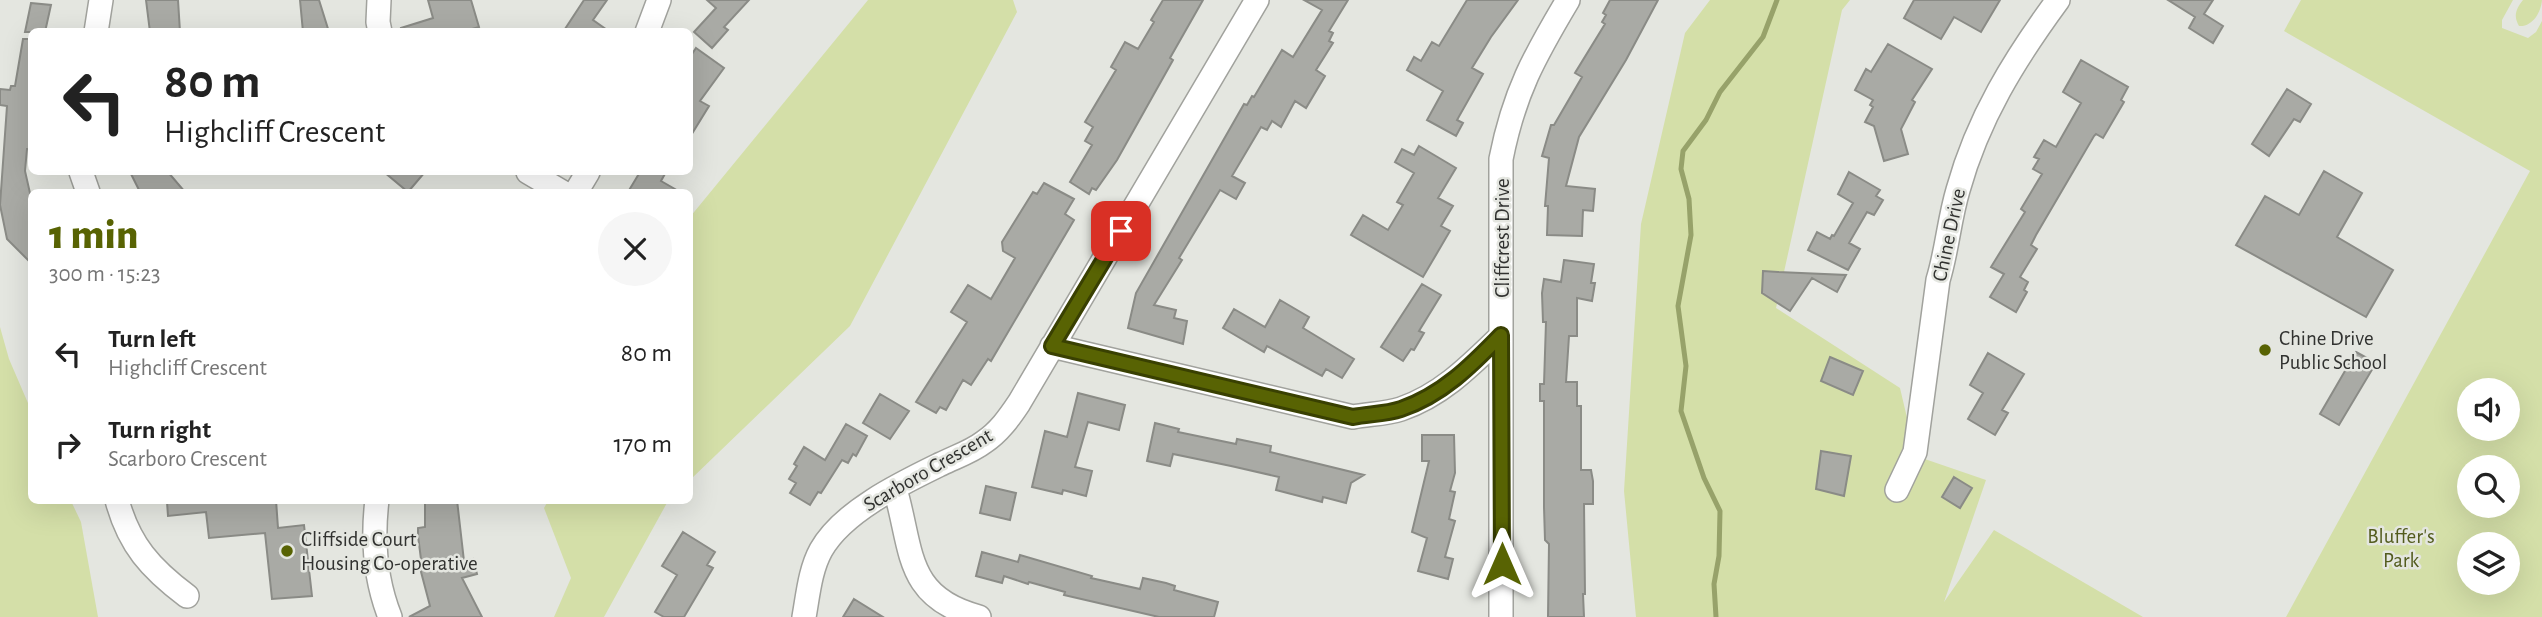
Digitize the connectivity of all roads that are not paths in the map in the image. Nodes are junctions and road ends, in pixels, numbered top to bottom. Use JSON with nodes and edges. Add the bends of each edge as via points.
{"nodes":[{"id":1,"x":101,"y":0,"type":"edge"},
{"id":2,"x":379,"y":0,"type":"edge"},
{"id":3,"x":659,"y":0,"type":"edge"},
{"id":4,"x":1257,"y":0,"type":"edge"},
{"id":5,"x":1568,"y":0,"type":"edge"},
{"id":6,"x":2058,"y":0,"type":"edge"},
{"id":7,"x":97,"y":28,"type":"edge"},
{"id":8,"x":379,"y":28,"type":"edge"},
{"id":9,"x":648,"y":28,"type":"edge"},
{"id":10,"x":533,"y":175,"type":"edge"},
{"id":11,"x":557,"y":189,"type":"edge"},
{"id":12,"x":1501,"y":335,"type":"junction"},
{"id":13,"x":1052,"y":346,"type":"junction"},
{"id":14,"x":895,"y":489,"type":"junction"},
{"id":15,"x":1897,"y":491,"type":"dead end"},
{"id":16,"x":118,"y":504,"type":"edge"},
{"id":17,"x":377,"y":504,"type":"edge"},
{"id":18,"x":187,"y":596,"type":"dead end"},
{"id":19,"x":390,"y":617,"type":"edge"},
{"id":20,"x":804,"y":617,"type":"edge"},
{"id":21,"x":978,"y":617,"type":"edge"},
{"id":22,"x":1502,"y":617,"type":"edge"}],
"edges":[{"from":1,"to":7,"type":"street"},
{"from":2,"to":8,"type":"street"},
{"from":3,"to":9,"type":"street"},
{"from":4,"to":13,"type":"street","name":"Scarboro Crescent"},
{"from":5,"to":12,"type":"street","name":"Cliffcrest Drive","via":[[1533,60],[1509,120],[1501,159]]},
{"from":6,"to":15,"type":"street","name":"Chine Drive","via":[[1992,100],[1969,155],[1938,280],[1915,452]]},
{"from":10,"to":11,"type":"street"},
{"from":12,"to":13,"type":"street","via":[[1457,379],[1429,397],[1399,410],[1353,417]]},
{"from":12,"to":22,"type":"street","name":"Cliffcrest Drive"},
{"from":13,"to":14,"type":"street","name":"Scarboro Crescent","via":[[1003,426],[970,451]]},
{"from":14,"to":20,"type":"street","name":"Scarboro Crescent","via":[[839,527],[821,551]]},
{"from":14,"to":21,"type":"street","via":[[919,579],[937,597]]},
{"from":16,"to":18,"type":"street","via":[[146,562]]},
{"from":17,"to":19,"type":"street","via":[[376,564]]}]}
